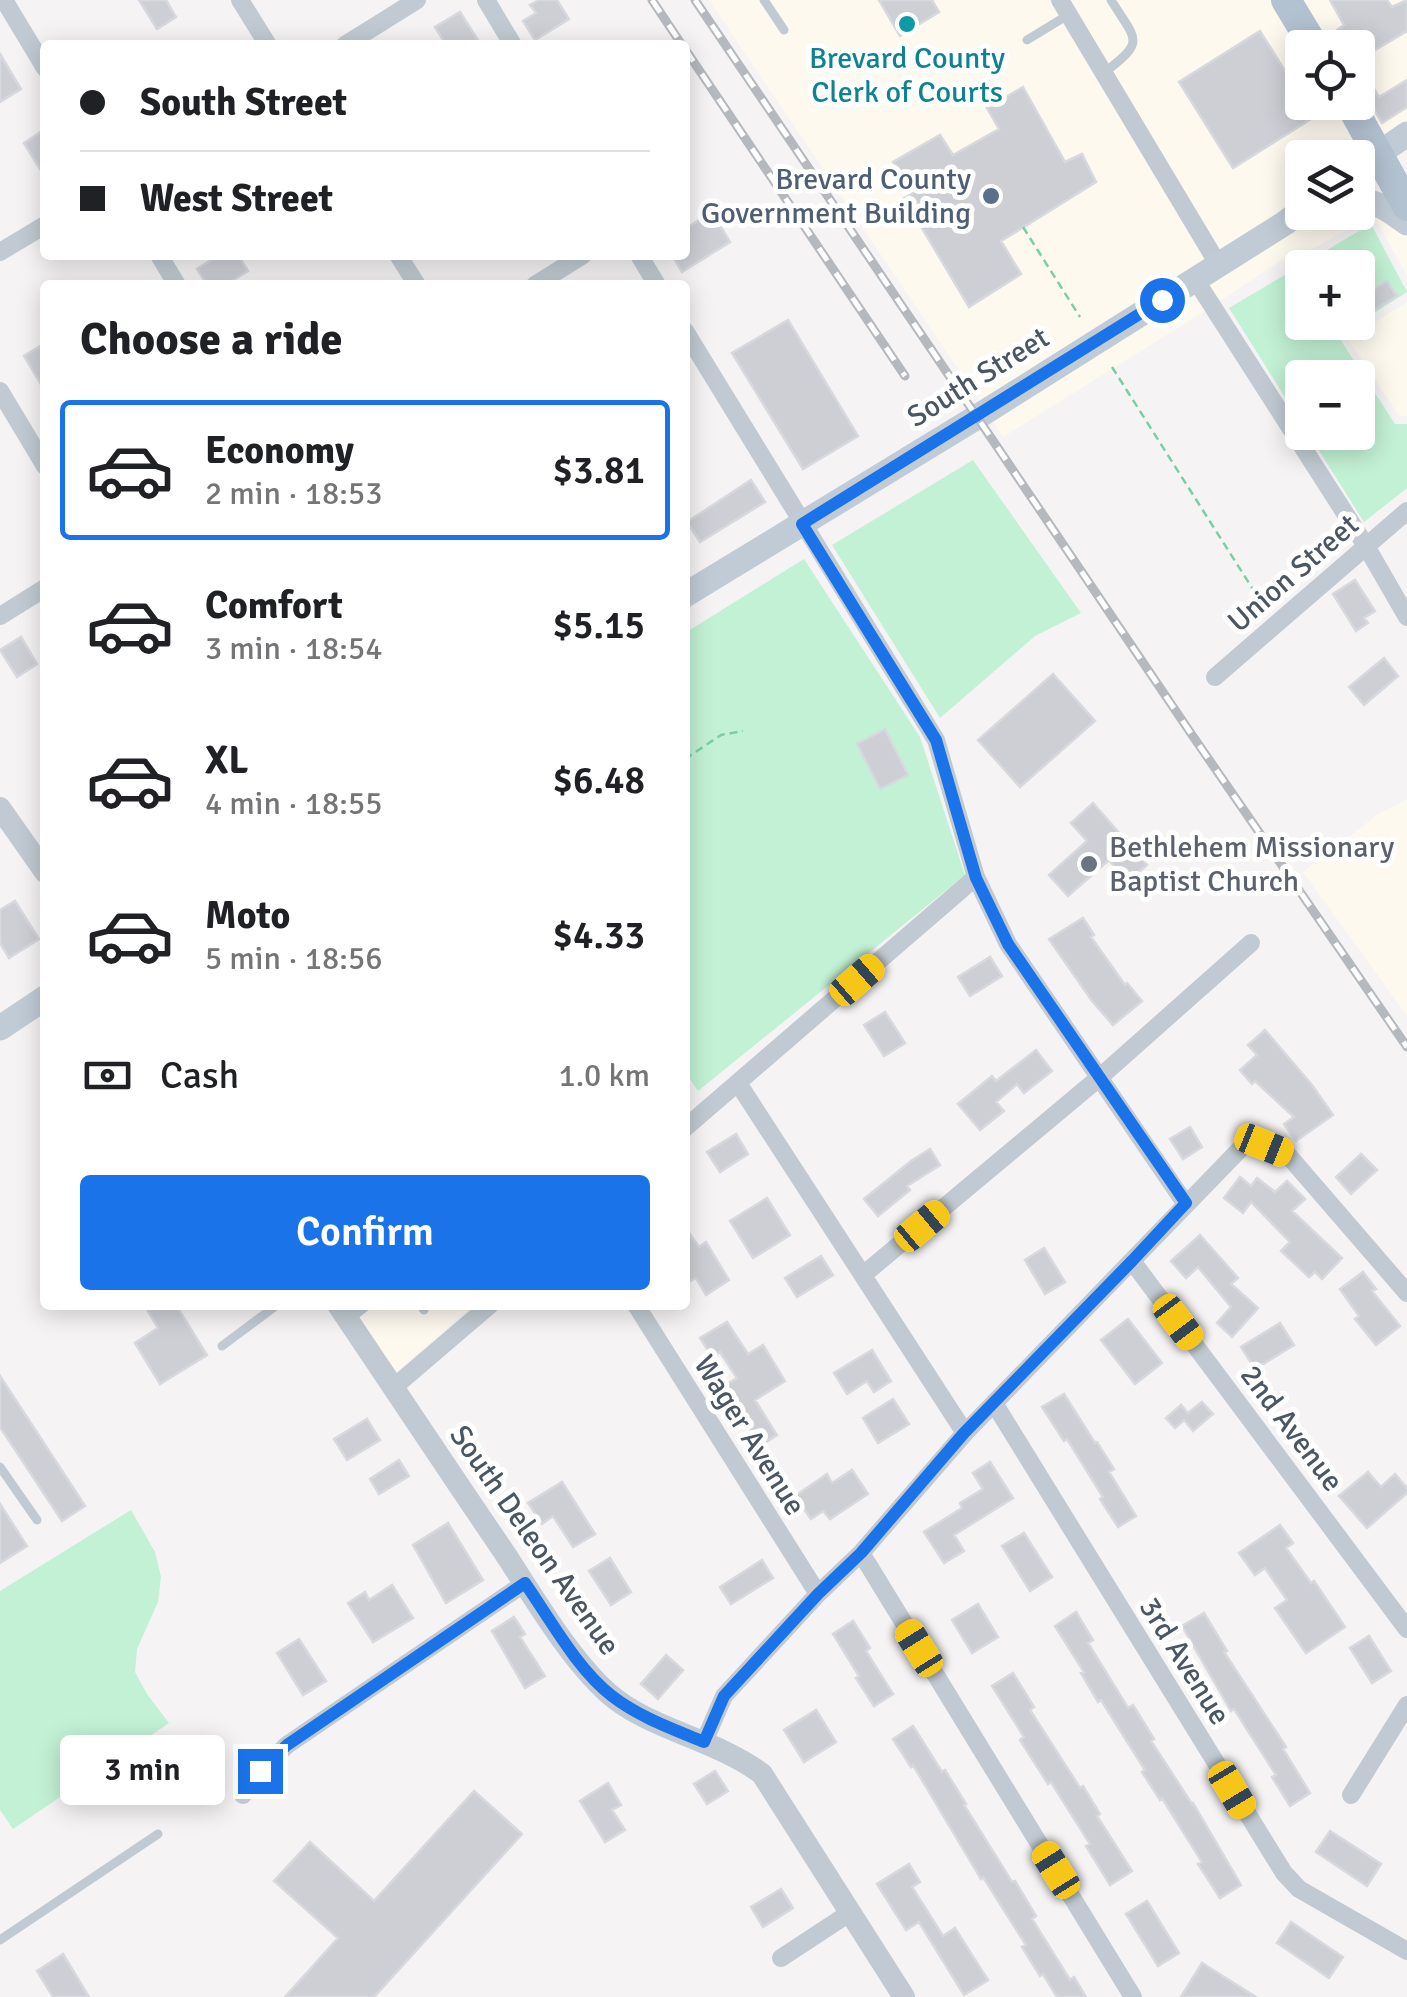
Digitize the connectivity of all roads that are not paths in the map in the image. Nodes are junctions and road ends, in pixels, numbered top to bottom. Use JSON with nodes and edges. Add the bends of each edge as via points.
{"nodes":[{"id":1,"x":4,"y":0,"type":"edge"},
{"id":2,"x":240,"y":0,"type":"edge"},
{"id":3,"x":417,"y":0,"type":"edge"},
{"id":4,"x":486,"y":0,"type":"edge"},
{"id":5,"x":764,"y":0,"type":"edge"},
{"id":6,"x":1111,"y":0,"type":"edge"},
{"id":7,"x":1286,"y":0,"type":"edge"},
{"id":8,"x":1064,"y":7,"type":"edge"},
{"id":9,"x":784,"y":30,"type":"dead end"},
{"id":10,"x":1305,"y":30,"type":"edge"},
{"id":11,"x":265,"y":40,"type":"edge"},
{"id":12,"x":352,"y":40,"type":"edge"},
{"id":13,"x":510,"y":40,"type":"edge"},
{"id":14,"x":1027,"y":40,"type":"dead end"},
{"id":15,"x":40,"y":60,"type":"edge"},
{"id":16,"x":1103,"y":73,"type":"junction"},
{"id":17,"x":1407,"y":134,"type":"edge"},
{"id":18,"x":1375,"y":155,"type":"edge"},
{"id":19,"x":1375,"y":168,"type":"edge"},
{"id":20,"x":1375,"y":203,"type":"edge"},
{"id":21,"x":1407,"y":206,"type":"edge"},
{"id":22,"x":1285,"y":223,"type":"edge"},
{"id":23,"x":1407,"y":223,"type":"edge"},
{"id":24,"x":40,"y":228,"type":"edge"},
{"id":25,"x":0,"y":252,"type":"edge"},
{"id":26,"x":575,"y":260,"type":"edge"},
{"id":27,"x":1218,"y":264,"type":"junction"},
{"id":28,"x":1195,"y":279,"type":"junction"},
{"id":29,"x":543,"y":280,"type":"edge"},
{"id":30,"x":690,"y":339,"type":"edge"},
{"id":31,"x":0,"y":391,"type":"edge"},
{"id":32,"x":40,"y":458,"type":"edge"},
{"id":33,"x":1407,"y":510,"type":"edge"},
{"id":34,"x":802,"y":524,"type":"junction"},
{"id":35,"x":1366,"y":546,"type":"junction"},
{"id":36,"x":40,"y":591,"type":"edge"},
{"id":37,"x":690,"y":592,"type":"edge"},
{"id":38,"x":0,"y":616,"type":"edge"},
{"id":39,"x":1407,"y":616,"type":"edge"},
{"id":40,"x":1215,"y":678,"type":"dead end"},
{"id":41,"x":0,"y":808,"type":"edge"},
{"id":42,"x":40,"y":865,"type":"edge"},
{"id":43,"x":976,"y":878,"type":"junction"},
{"id":44,"x":1252,"y":943,"type":"dead end"},
{"id":45,"x":40,"y":1001,"type":"edge"},
{"id":46,"x":0,"y":1028,"type":"edge"},
{"id":47,"x":1100,"y":1078,"type":"junction"},
{"id":48,"x":738,"y":1083,"type":"junction"},
{"id":49,"x":690,"y":1120,"type":"edge"},
{"id":50,"x":1186,"y":1203,"type":"junction"},
{"id":51,"x":1132,"y":1261,"type":"junction"},
{"id":52,"x":863,"y":1275,"type":"junction"},
{"id":53,"x":1407,"y":1293,"type":"edge"},
{"id":54,"x":270,"y":1310,"type":"edge"},
{"id":55,"x":484,"y":1310,"type":"edge"},
{"id":56,"x":639,"y":1310,"type":"edge"},
{"id":57,"x":343,"y":1313,"type":"edge"},
{"id":58,"x":222,"y":1346,"type":"dead end"},
{"id":59,"x":393,"y":1388,"type":"junction"},
{"id":60,"x":994,"y":1403,"type":"junction"},
{"id":61,"x":964,"y":1433,"type":"junction"},
{"id":62,"x":0,"y":1467,"type":"edge"},
{"id":63,"x":37,"y":1520,"type":"dead end"},
{"id":64,"x":861,"y":1553,"type":"junction"},
{"id":65,"x":525,"y":1583,"type":"junction"},
{"id":66,"x":818,"y":1594,"type":"junction"},
{"id":67,"x":1407,"y":1629,"type":"edge"},
{"id":68,"x":1407,"y":1705,"type":"edge"},
{"id":69,"x":704,"y":1742,"type":"junction"},
{"id":70,"x":243,"y":1795,"type":"dead end"},
{"id":71,"x":1351,"y":1795,"type":"dead end"},
{"id":72,"x":158,"y":1834,"type":"dead end"},
{"id":73,"x":851,"y":1912,"type":"junction"},
{"id":74,"x":0,"y":1940,"type":"edge"},
{"id":75,"x":1407,"y":1951,"type":"edge"},
{"id":76,"x":782,"y":1958,"type":"dead end"},
{"id":77,"x":904,"y":1997,"type":"edge"},
{"id":78,"x":1133,"y":1997,"type":"edge"}],
"edges":[{"from":1,"to":15,"type":"street"},
{"from":2,"to":11,"type":"street"},
{"from":3,"to":12,"type":"street"},
{"from":4,"to":13,"type":"street"},
{"from":5,"to":9,"type":"lane"},
{"from":6,"to":16,"type":"lane","via":[[1134,44]]},
{"from":7,"to":10,"type":"main road"},
{"from":8,"to":14,"type":"lane"},
{"from":8,"to":16,"type":"street"},
{"from":16,"to":27,"type":"street"},
{"from":17,"to":18,"type":"main road"},
{"from":19,"to":21,"type":"main road"},
{"from":20,"to":23,"type":"main road"},
{"from":22,"to":27,"type":"main road","name":"South Street"},
{"from":24,"to":25,"type":"street"},
{"from":26,"to":29,"type":"street"},
{"from":27,"to":28,"type":"main road","name":"South Street"},
{"from":28,"to":34,"type":"main road","name":"South Street"},
{"from":28,"to":35,"type":"street"},
{"from":30,"to":34,"type":"street"},
{"from":31,"to":32,"type":"street"},
{"from":33,"to":35,"type":"street","name":"Union Street"},
{"from":34,"to":37,"type":"main road","name":"South Street"},
{"from":34,"to":43,"type":"street","via":[[936,740]]},
{"from":35,"to":39,"type":"street"},
{"from":35,"to":40,"type":"street","name":"Union Street"},
{"from":36,"to":38,"type":"street"},
{"from":41,"to":42,"type":"street"},
{"from":43,"to":47,"type":"street","via":[[1008,944]]},
{"from":43,"to":48,"type":"street"},
{"from":44,"to":47,"type":"street"},
{"from":45,"to":46,"type":"main road"},
{"from":47,"to":50,"type":"street"},
{"from":47,"to":52,"type":"street"},
{"from":48,"to":49,"type":"street"},
{"from":48,"to":52,"type":"street"},
{"from":50,"to":51,"type":"street"},
{"from":50,"to":53,"type":"street","via":[[1244,1145],[1287,1154]]},
{"from":51,"to":60,"type":"street"},
{"from":51,"to":67,"type":"street","name":"2nd Avenue"},
{"from":52,"to":61,"type":"street"},
{"from":54,"to":58,"type":"lane"},
{"from":55,"to":59,"type":"street"},
{"from":56,"to":66,"type":"street","name":"Wager Avenue"},
{"from":57,"to":59,"type":"street","name":"South Deleon Avenue"},
{"from":59,"to":65,"type":"street","name":"South Deleon Avenue"},
{"from":60,"to":61,"type":"street"},
{"from":60,"to":75,"type":"street","name":"3rd Avenue","via":[[1284,1873]]},
{"from":61,"to":64,"type":"street"},
{"from":62,"to":63,"type":"lane"},
{"from":64,"to":66,"type":"street"},
{"from":64,"to":78,"type":"street"},
{"from":65,"to":69,"type":"street","name":"South Deleon Avenue","via":[[609,1694]]},
{"from":65,"to":70,"type":"street","via":[[287,1745]]},
{"from":66,"to":69,"type":"street","via":[[724,1696]]},
{"from":68,"to":71,"type":"street"},
{"from":69,"to":73,"type":"street","name":"South Deleon Avenue","via":[[762,1774]]},
{"from":72,"to":74,"type":"lane"},
{"from":73,"to":76,"type":"street"},
{"from":73,"to":77,"type":"street","name":"South Deleon Avenue"}]}
